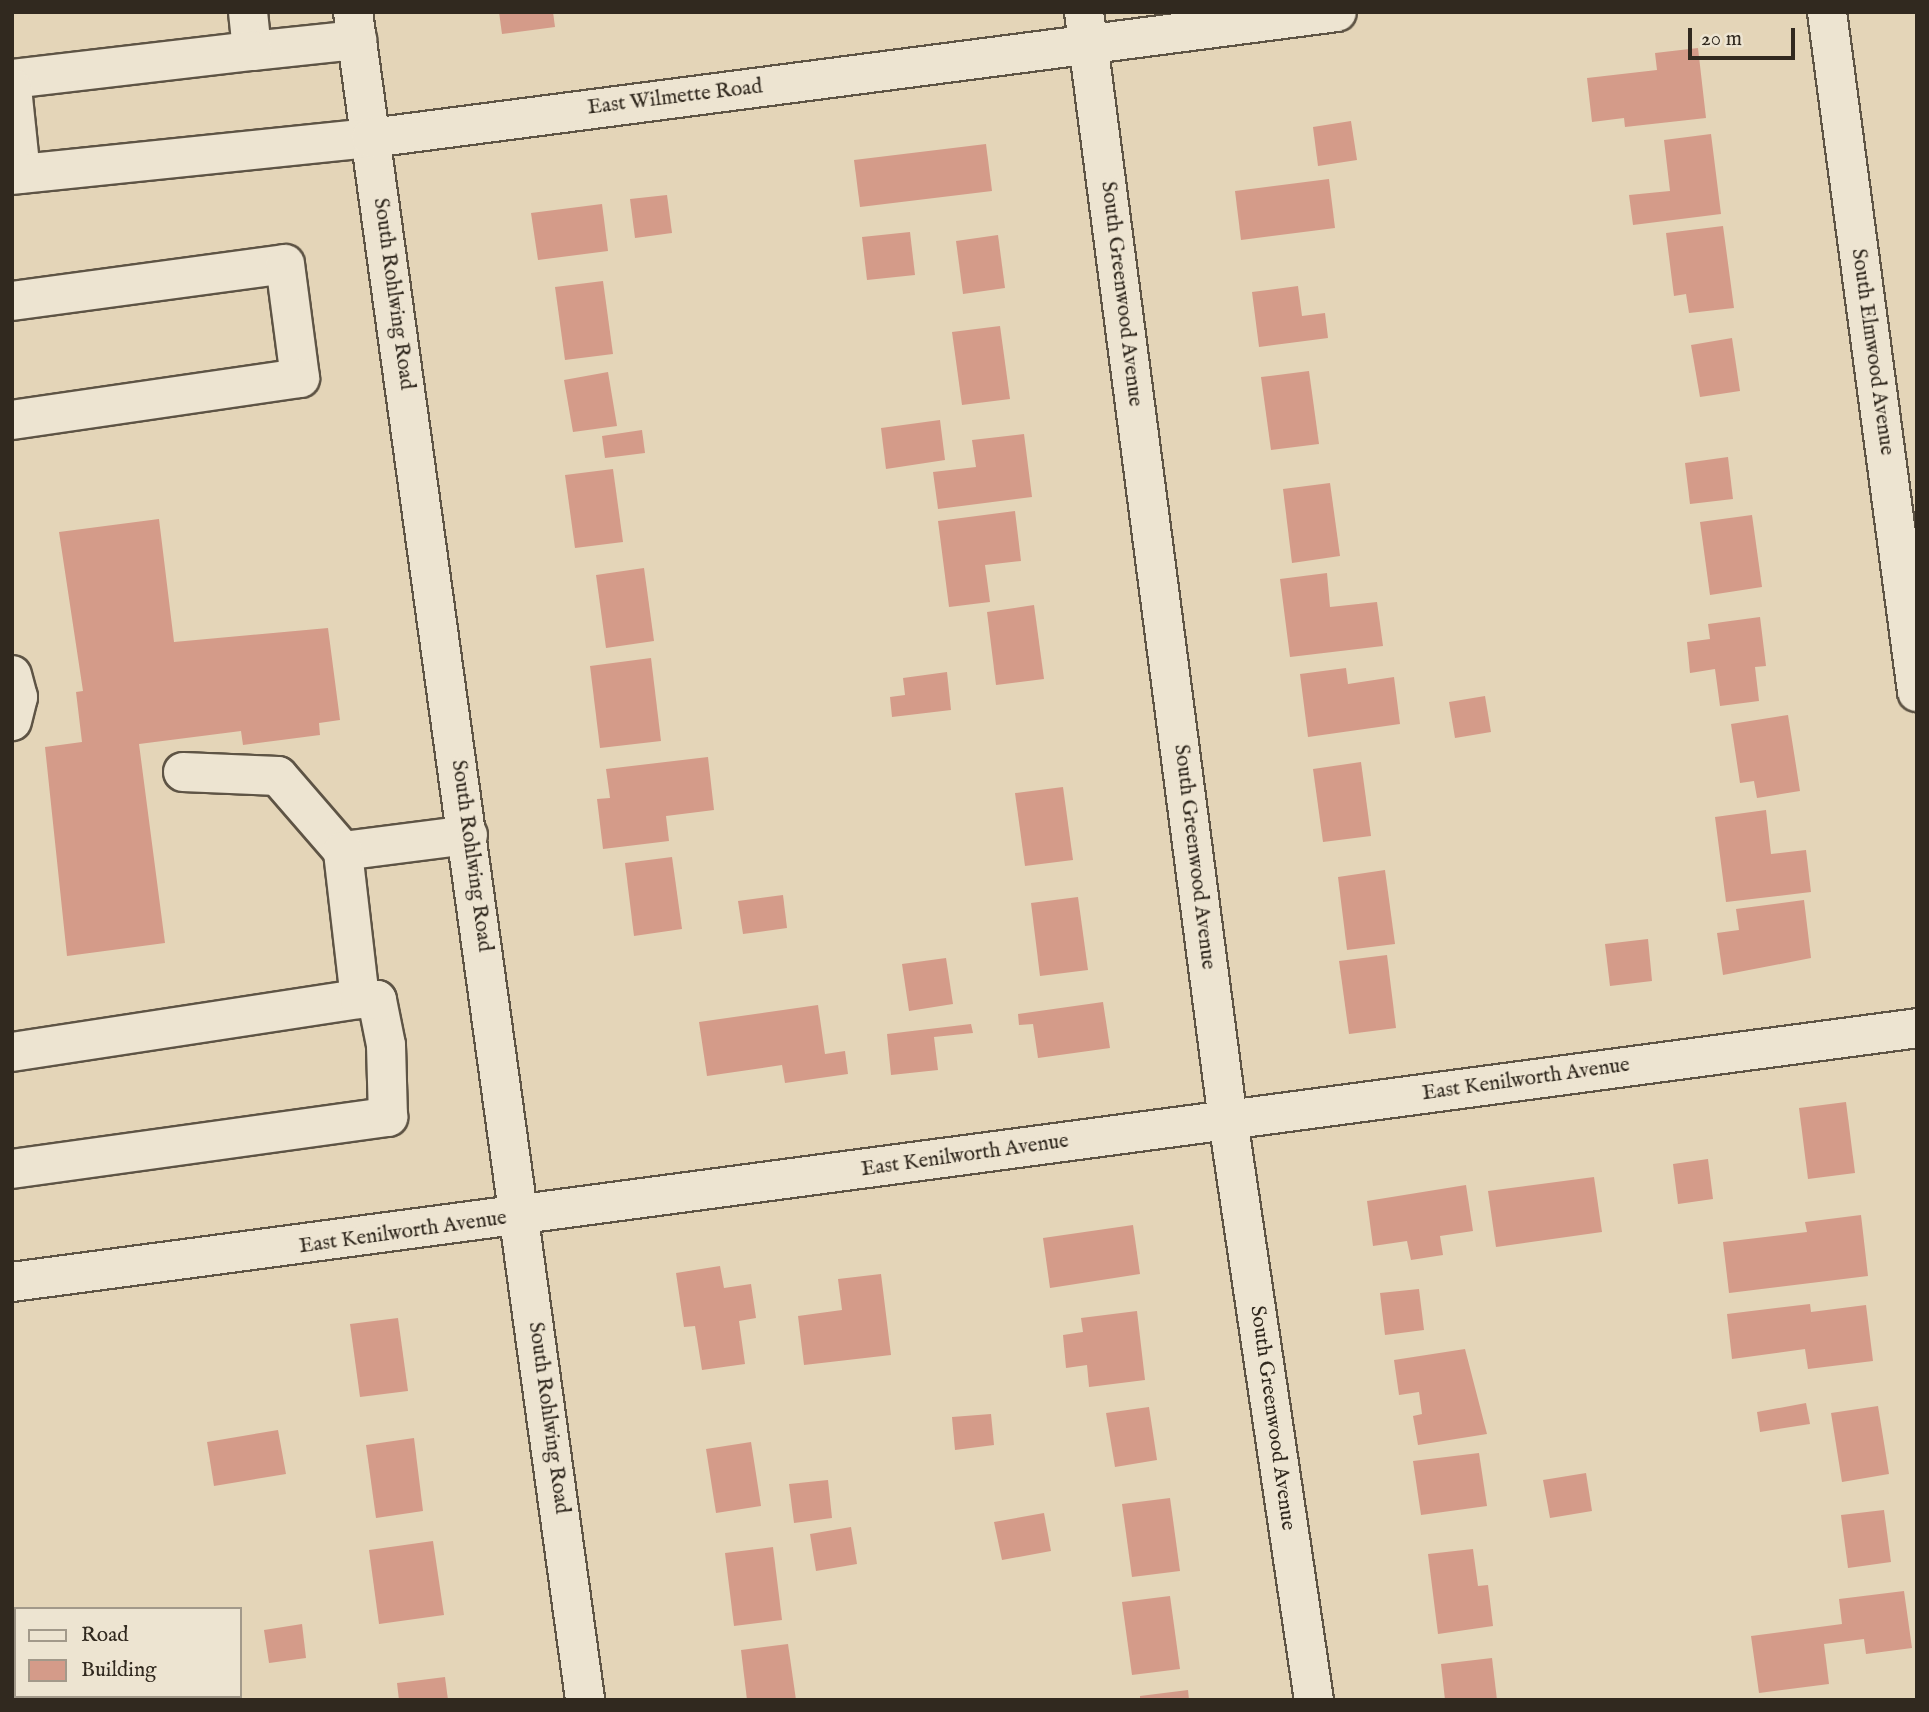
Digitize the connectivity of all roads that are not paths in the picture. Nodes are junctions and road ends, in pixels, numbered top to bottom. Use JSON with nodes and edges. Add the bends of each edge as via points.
{"nodes":[{"id":1,"x":248,"y":12,"type":"edge"},
{"id":2,"x":1337,"y":12,"type":"edge"},
{"id":3,"x":1827,"y":12,"type":"edge"},
{"id":4,"x":355,"y":26,"type":"edge"},
{"id":5,"x":1087,"y":28,"type":"edge"},
{"id":6,"x":252,"y":51,"type":"junction"},
{"id":7,"x":12,"y":79,"type":"edge"},
{"id":8,"x":12,"y":88,"type":"edge"},
{"id":9,"x":371,"y":138,"type":"junction"},
{"id":10,"x":17,"y":175,"type":"edge"},
{"id":11,"x":12,"y":301,"type":"edge"},
{"id":12,"x":12,"y":420,"type":"edge"},
{"id":13,"x":12,"y":675,"type":"edge"},
{"id":14,"x":1917,"y":692,"type":"edge"},
{"id":15,"x":12,"y":721,"type":"edge"},
{"id":16,"x":183,"y":772,"type":"dead end"},
{"id":17,"x":468,"y":835,"type":"junction"},
{"id":18,"x":344,"y":851,"type":"junction"},
{"id":19,"x":360,"y":999,"type":"junction"},
{"id":20,"x":1917,"y":1028,"type":"edge"},
{"id":21,"x":12,"y":1052,"type":"edge"},
{"id":22,"x":1228,"y":1120,"type":"junction"},
{"id":23,"x":12,"y":1169,"type":"edge"},
{"id":24,"x":521,"y":1217,"type":"junction"},
{"id":25,"x":12,"y":1282,"type":"edge"},
{"id":26,"x":585,"y":1700,"type":"edge"},
{"id":27,"x":1314,"y":1700,"type":"edge"}],
"edges":[{"from":1,"to":6,"type":"street"},
{"from":2,"to":5,"type":"street","name":"East Wilmette Road"},
{"from":3,"to":14,"type":"street","name":"South Elmwood Avenue"},
{"from":4,"to":6,"type":"street"},
{"from":4,"to":9,"type":"street","name":"South Rohlwing Road"},
{"from":5,"to":9,"type":"street","name":"East Wilmette Road"},
{"from":5,"to":22,"type":"street","name":"South Greenwood Avenue"},
{"from":6,"to":7,"type":"street"},
{"from":8,"to":10,"type":"street"},
{"from":9,"to":10,"type":"street","name":"East Wilmette Road"},
{"from":9,"to":17,"type":"street","name":"South Rohlwing Road"},
{"from":11,"to":12,"type":"street","via":[[285,264],[300,378]]},
{"from":13,"to":15,"type":"street","via":[[18,697]]},
{"from":16,"to":18,"type":"street","via":[[278,776]]},
{"from":17,"to":18,"type":"street"},
{"from":17,"to":24,"type":"street","name":"South Rohlwing Road"},
{"from":18,"to":19,"type":"street"},
{"from":19,"to":21,"type":"street"},
{"from":19,"to":23,"type":"street","via":[[376,1000],[386,1045],[388,1117]]},
{"from":20,"to":22,"type":"street","name":"East Kenilworth Avenue"},
{"from":22,"to":24,"type":"street","name":"East Kenilworth Avenue"},
{"from":22,"to":27,"type":"street","name":"South Greenwood Avenue"},
{"from":24,"to":25,"type":"street","name":"East Kenilworth Avenue"},
{"from":24,"to":26,"type":"street","name":"South Rohlwing Road"}]}
